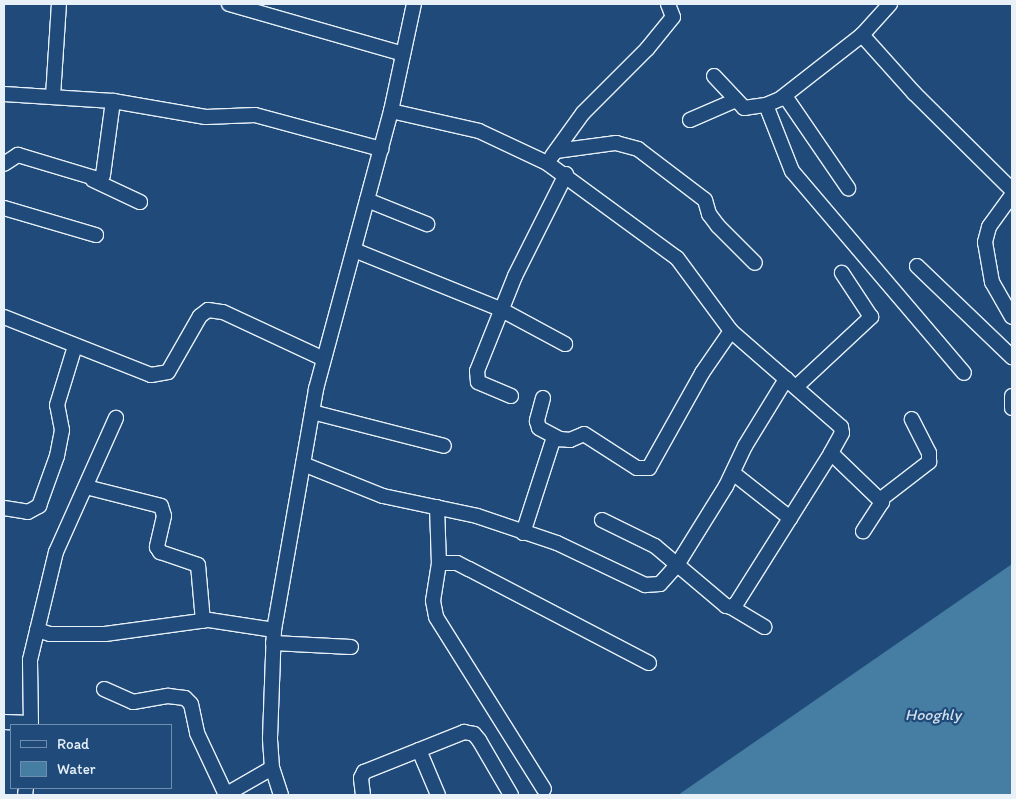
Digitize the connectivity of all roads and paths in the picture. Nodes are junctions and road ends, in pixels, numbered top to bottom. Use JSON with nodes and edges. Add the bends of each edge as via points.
{"nodes":[{"id":1,"x":59,"y":4,"type":"edge"},
{"id":2,"x":229,"y":4,"type":"edge"},
{"id":3,"x":414,"y":4,"type":"edge"},
{"id":4,"x":668,"y":4,"type":"edge"},
{"id":5,"x":890,"y":4,"type":"edge"},
{"id":6,"x":862,"y":35,"type":"junction"},
{"id":7,"x":403,"y":54,"type":"junction"},
{"id":8,"x":714,"y":76,"type":"dead end"},
{"id":9,"x":4,"y":94,"type":"edge"},
{"id":10,"x":53,"y":96,"type":"junction"},
{"id":11,"x":784,"y":96,"type":"junction"},
{"id":12,"x":736,"y":100,"type":"junction"},
{"id":13,"x":113,"y":102,"type":"junction"},
{"id":14,"x":766,"y":106,"type":"junction"},
{"id":15,"x":391,"y":111,"type":"junction"},
{"id":16,"x":690,"y":120,"type":"dead end"},
{"id":17,"x":380,"y":149,"type":"junction"},
{"id":18,"x":556,"y":151,"type":"junction"},
{"id":19,"x":547,"y":163,"type":"junction"},
{"id":20,"x":4,"y":164,"type":"edge"},
{"id":21,"x":566,"y":174,"type":"junction"},
{"id":22,"x":93,"y":180,"type":"junction"},
{"id":23,"x":848,"y":188,"type":"dead end"},
{"id":24,"x":1012,"y":190,"type":"edge"},
{"id":25,"x":1012,"y":194,"type":"edge"},
{"id":26,"x":367,"y":200,"type":"junction"},
{"id":27,"x":140,"y":202,"type":"dead end"},
{"id":28,"x":4,"y":208,"type":"edge"},
{"id":29,"x":427,"y":224,"type":"dead end"},
{"id":30,"x":96,"y":235,"type":"dead end"},
{"id":31,"x":354,"y":250,"type":"junction"},
{"id":32,"x":755,"y":263,"type":"dead end"},
{"id":33,"x":916,"y":266,"type":"dead end"},
{"id":34,"x":842,"y":273,"type":"dead end"},
{"id":35,"x":500,"y":309,"type":"junction"},
{"id":36,"x":4,"y":317,"type":"edge"},
{"id":37,"x":1012,"y":317,"type":"edge"},
{"id":38,"x":732,"y":331,"type":"junction"},
{"id":39,"x":566,"y":344,"type":"dead end"},
{"id":40,"x":75,"y":346,"type":"junction"},
{"id":41,"x":1012,"y":357,"type":"edge"},
{"id":42,"x":324,"y":359,"type":"junction"},
{"id":43,"x":964,"y":373,"type":"dead end"},
{"id":44,"x":791,"y":383,"type":"junction"},
{"id":45,"x":511,"y":396,"type":"dead end"},
{"id":46,"x":1012,"y":396,"type":"edge"},
{"id":47,"x":543,"y":398,"type":"dead end"},
{"id":48,"x":1012,"y":408,"type":"edge"},
{"id":49,"x":312,"y":412,"type":"junction"},
{"id":50,"x":116,"y":418,"type":"dead end"},
{"id":51,"x":912,"y":419,"type":"dead end"},
{"id":52,"x":554,"y":437,"type":"junction"},
{"id":53,"x":444,"y":446,"type":"dead end"},
{"id":54,"x":831,"y":453,"type":"junction"},
{"id":55,"x":303,"y":464,"type":"junction"},
{"id":56,"x":733,"y":473,"type":"junction"},
{"id":57,"x":86,"y":487,"type":"junction"},
{"id":58,"x":881,"y":499,"type":"junction"},
{"id":59,"x":437,"y":507,"type":"junction"},
{"id":60,"x":4,"y":508,"type":"edge"},
{"id":61,"x":790,"y":518,"type":"junction"},
{"id":62,"x":602,"y":520,"type":"dead end"},
{"id":63,"x":863,"y":531,"type":"dead end"},
{"id":64,"x":523,"y":533,"type":"junction"},
{"id":65,"x":439,"y":563,"type":"junction"},
{"id":66,"x":677,"y":564,"type":"junction"},
{"id":67,"x":731,"y":607,"type":"junction"},
{"id":68,"x":203,"y":621,"type":"junction"},
{"id":69,"x":764,"y":627,"type":"dead end"},
{"id":70,"x":36,"y":630,"type":"junction"},
{"id":71,"x":274,"y":637,"type":"junction"},
{"id":72,"x":351,"y":647,"type":"dead end"},
{"id":73,"x":649,"y":663,"type":"dead end"},
{"id":74,"x":104,"y":689,"type":"dead end"},
{"id":75,"x":4,"y":722,"type":"edge"},
{"id":76,"x":31,"y":724,"type":"edge"},
{"id":77,"x":419,"y":750,"type":"junction"},
{"id":78,"x":272,"y":768,"type":"junction"},
{"id":79,"x":544,"y":788,"type":"dead end"},
{"id":80,"x":225,"y":795,"type":"edge"},
{"id":81,"x":281,"y":795,"type":"edge"},
{"id":82,"x":364,"y":795,"type":"edge"},
{"id":83,"x":438,"y":795,"type":"edge"},
{"id":84,"x":511,"y":795,"type":"edge"}],
"edges":[{"from":1,"to":10,"type":"street"},
{"from":2,"to":7,"type":"street"},
{"from":3,"to":7,"type":"street"},
{"from":4,"to":18,"type":"street","via":[[673,16],[647,49],[583,112]]},
{"from":5,"to":6,"type":"street"},
{"from":6,"to":11,"type":"street"},
{"from":6,"to":24,"type":"street","via":[[914,93]]},
{"from":7,"to":15,"type":"street"},
{"from":8,"to":12,"type":"street"},
{"from":9,"to":10,"type":"street"},
{"from":10,"to":13,"type":"street"},
{"from":11,"to":14,"type":"street"},
{"from":11,"to":23,"type":"street"},
{"from":12,"to":14,"type":"street","via":[[744,108]]},
{"from":12,"to":16,"type":"street"},
{"from":13,"to":17,"type":"street","via":[[206,117],[255,115]]},
{"from":13,"to":22,"type":"street","via":[[103,175]]},
{"from":14,"to":43,"type":"street","via":[[792,171]]},
{"from":15,"to":17,"type":"street"},
{"from":15,"to":19,"type":"street","via":[[479,131]]},
{"from":17,"to":26,"type":"street"},
{"from":18,"to":19,"type":"street"},
{"from":18,"to":32,"type":"street","via":[[616,143],[638,149],[700,195],[718,226]]},
{"from":19,"to":21,"type":"street"},
{"from":20,"to":22,"type":"street","via":[[18,155]]},
{"from":21,"to":35,"type":"street"},
{"from":21,"to":38,"type":"street","via":[[677,258]]},
{"from":22,"to":27,"type":"street"},
{"from":25,"to":37,"type":"street","via":[[989,226],[985,242],[992,282]]},
{"from":26,"to":29,"type":"street"},
{"from":26,"to":31,"type":"street"},
{"from":28,"to":30,"type":"street"},
{"from":31,"to":35,"type":"street"},
{"from":31,"to":42,"type":"street"},
{"from":33,"to":41,"type":"street"},
{"from":34,"to":44,"type":"street","via":[[871,317]]},
{"from":35,"to":39,"type":"street"},
{"from":35,"to":45,"type":"street","via":[[476,377],[478,382]]},
{"from":36,"to":40,"type":"street"},
{"from":38,"to":44,"type":"street"},
{"from":38,"to":52,"type":"street","via":[[702,373],[649,468],[637,468],[584,434],[570,440]]},
{"from":40,"to":42,"type":"street","via":[[151,375],[164,375],[172,368],[200,316],[215,310]]},
{"from":40,"to":60,"type":"street","via":[[57,406],[62,430],[57,456],[39,506],[28,512]]},
{"from":42,"to":49,"type":"street"},
{"from":44,"to":54,"type":"street","via":[[841,427],[842,434]]},
{"from":44,"to":56,"type":"street"},
{"from":46,"to":48,"type":"street"},
{"from":47,"to":52,"type":"street","via":[[536,424]]},
{"from":49,"to":53,"type":"street"},
{"from":49,"to":55,"type":"street"},
{"from":50,"to":57,"type":"street"},
{"from":51,"to":58,"type":"street","via":[[929,452],[929,462]]},
{"from":52,"to":64,"type":"street","via":[[530,502]]},
{"from":54,"to":58,"type":"street"},
{"from":54,"to":61,"type":"street"},
{"from":55,"to":59,"type":"street","via":[[383,496]]},
{"from":55,"to":71,"type":"street"},
{"from":56,"to":61,"type":"street"},
{"from":56,"to":66,"type":"street"},
{"from":57,"to":68,"type":"street","via":[[161,506],[164,516],[157,547],[160,552],[198,565]]},
{"from":57,"to":70,"type":"street","via":[[56,552]]},
{"from":58,"to":63,"type":"street","via":[[882,506]]},
{"from":59,"to":64,"type":"street","via":[[477,516]]},
{"from":59,"to":65,"type":"street"},
{"from":61,"to":67,"type":"street"},
{"from":62,"to":66,"type":"street","via":[[655,546]]},
{"from":64,"to":66,"type":"street","via":[[557,543],[645,585],[660,584]]},
{"from":65,"to":73,"type":"street","via":[[457,563],[469,568]]},
{"from":65,"to":79,"type":"street","via":[[433,601],[436,617]]},
{"from":66,"to":67,"type":"street"},
{"from":67,"to":69,"type":"street"},
{"from":68,"to":70,"type":"street","via":[[105,634],[50,634]]},
{"from":68,"to":71,"type":"street"},
{"from":70,"to":76,"type":"street","via":[[30,660]]},
{"from":71,"to":72,"type":"street"},
{"from":71,"to":78,"type":"street"},
{"from":74,"to":80,"type":"street","via":[[133,702],[168,696],[185,698],[191,704],[196,733]]},
{"from":75,"to":76,"type":"street"},
{"from":77,"to":82,"type":"street","via":[[364,772],[361,778]]},
{"from":77,"to":83,"type":"street"},
{"from":77,"to":84,"type":"street","via":[[464,732],[474,734]]},
{"from":78,"to":80,"type":"street"},
{"from":78,"to":81,"type":"street"}]}
